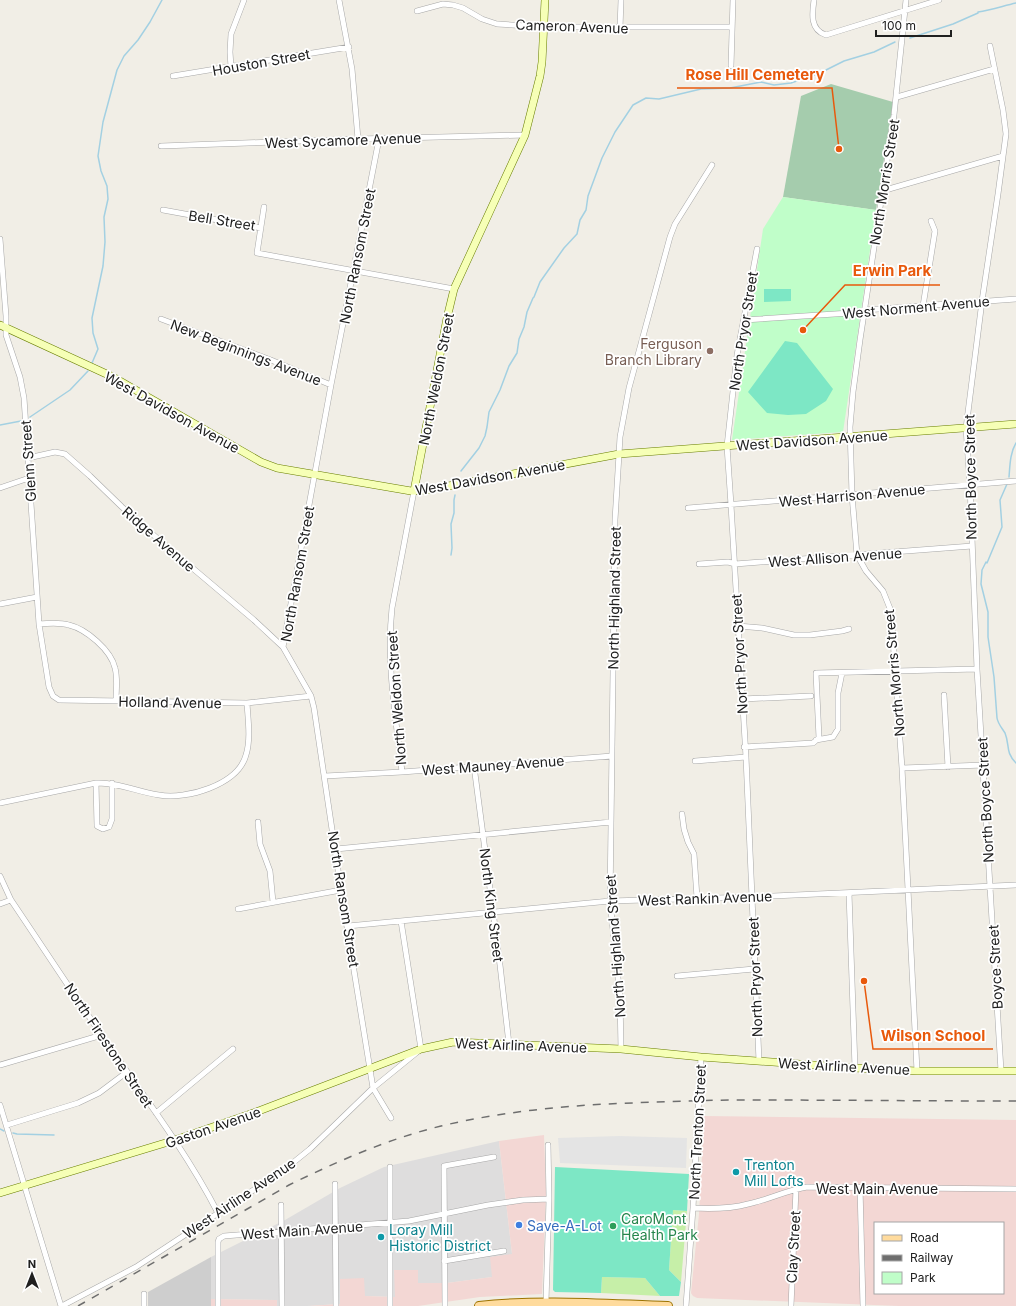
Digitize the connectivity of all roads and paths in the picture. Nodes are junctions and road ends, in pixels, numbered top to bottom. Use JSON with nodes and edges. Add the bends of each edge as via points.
{"nodes":[{"id":1,"x":244,"y":0,"type":"edge"},
{"id":2,"x":339,"y":0,"type":"edge"},
{"id":3,"x":545,"y":0,"type":"edge"},
{"id":4,"x":621,"y":0,"type":"edge"},
{"id":5,"x":733,"y":0,"type":"edge"},
{"id":6,"x":814,"y":0,"type":"edge"},
{"id":7,"x":906,"y":0,"type":"edge"},
{"id":8,"x":939,"y":0,"type":"edge"},
{"id":9,"x":452,"y":2,"type":"edge"},
{"id":10,"x":905,"y":10,"type":"junction"},
{"id":11,"x":417,"y":11,"type":"dead end"},
{"id":12,"x":544,"y":27,"type":"junction"},
{"id":13,"x":732,"y":27,"type":"junction"},
{"id":14,"x":620,"y":28,"type":"junction"},
{"id":15,"x":990,"y":46,"type":"dead end"},
{"id":16,"x":349,"y":47,"type":"junction"},
{"id":17,"x":731,"y":66,"type":"dead end"},
{"id":18,"x":231,"y":67,"type":"junction"},
{"id":19,"x":994,"y":69,"type":"junction"},
{"id":20,"x":173,"y":76,"type":"dead end"},
{"id":21,"x":897,"y":97,"type":"junction"},
{"id":22,"x":525,"y":135,"type":"junction"},
{"id":23,"x":358,"y":139,"type":"junction"},
{"id":24,"x":379,"y":139,"type":"junction"},
{"id":25,"x":161,"y":146,"type":"dead end"},
{"id":26,"x":1003,"y":156,"type":"junction"},
{"id":27,"x":712,"y":165,"type":"dead end"},
{"id":28,"x":882,"y":192,"type":"junction"},
{"id":29,"x":264,"y":207,"type":"dead end"},
{"id":30,"x":163,"y":210,"type":"dead end"},
{"id":31,"x":931,"y":222,"type":"dead end"},
{"id":32,"x":260,"y":228,"type":"junction"},
{"id":33,"x":0,"y":239,"type":"edge"},
{"id":34,"x":757,"y":249,"type":"dead end"},
{"id":35,"x":354,"y":271,"type":"junction"},
{"id":36,"x":454,"y":289,"type":"junction"},
{"id":37,"x":1016,"y":299,"type":"edge"},
{"id":38,"x":982,"y":301,"type":"junction"},
{"id":39,"x":923,"y":306,"type":"junction"},
{"id":40,"x":865,"y":310,"type":"junction"},
{"id":41,"x":161,"y":319,"type":"dead end"},
{"id":42,"x":744,"y":320,"type":"junction"},
{"id":43,"x":3,"y":327,"type":"edge"},
{"id":44,"x":331,"y":385,"type":"junction"},
{"id":45,"x":1016,"y":424,"type":"edge"},
{"id":46,"x":966,"y":428,"type":"junction"},
{"id":47,"x":850,"y":437,"type":"junction"},
{"id":48,"x":727,"y":446,"type":"junction"},
{"id":49,"x":619,"y":454,"type":"junction"},
{"id":50,"x":28,"y":458,"type":"junction"},
{"id":51,"x":315,"y":475,"type":"junction"},
{"id":52,"x":29,"y":478,"type":"junction"},
{"id":53,"x":1016,"y":481,"type":"edge"},
{"id":54,"x":970,"y":485,"type":"junction"},
{"id":55,"x":0,"y":488,"type":"edge"},
{"id":56,"x":414,"y":491,"type":"junction"},
{"id":57,"x":852,"y":495,"type":"junction"},
{"id":58,"x":731,"y":505,"type":"junction"},
{"id":59,"x":688,"y":508,"type":"dead end"},
{"id":60,"x":972,"y":546,"type":"junction"},
{"id":61,"x":857,"y":555,"type":"junction"},
{"id":62,"x":699,"y":564,"type":"dead end"},
{"id":63,"x":735,"y":564,"type":"junction"},
{"id":64,"x":37,"y":597,"type":"junction"},
{"id":65,"x":0,"y":604,"type":"edge"},
{"id":66,"x":39,"y":624,"type":"junction"},
{"id":67,"x":738,"y":626,"type":"junction"},
{"id":68,"x":849,"y":629,"type":"dead end"},
{"id":69,"x":283,"y":647,"type":"junction"},
{"id":70,"x":977,"y":669,"type":"junction"},
{"id":71,"x":895,"y":672,"type":"junction"},
{"id":72,"x":842,"y":673,"type":"junction"},
{"id":73,"x":944,"y":695,"type":"dead end"},
{"id":74,"x":311,"y":696,"type":"junction"},
{"id":75,"x":811,"y":696,"type":"dead end"},
{"id":76,"x":742,"y":699,"type":"junction"},
{"id":77,"x":116,"y":701,"type":"junction"},
{"id":78,"x":246,"y":703,"type":"junction"},
{"id":79,"x":815,"y":742,"type":"junction"},
{"id":80,"x":744,"y":747,"type":"junction"},
{"id":81,"x":612,"y":756,"type":"junction"},
{"id":82,"x":746,"y":757,"type":"junction"},
{"id":83,"x":695,"y":761,"type":"dead end"},
{"id":84,"x":984,"y":765,"type":"junction"},
{"id":85,"x":474,"y":766,"type":"junction"},
{"id":86,"x":948,"y":767,"type":"junction"},
{"id":87,"x":902,"y":768,"type":"junction"},
{"id":88,"x":402,"y":772,"type":"junction"},
{"id":89,"x":325,"y":776,"type":"junction"},
{"id":90,"x":96,"y":783,"type":"junction"},
{"id":91,"x":112,"y":783,"type":"junction"},
{"id":92,"x":0,"y":803,"type":"edge"},
{"id":93,"x":682,"y":814,"type":"dead end"},
{"id":94,"x":258,"y":822,"type":"dead end"},
{"id":95,"x":611,"y":822,"type":"junction"},
{"id":96,"x":483,"y":834,"type":"junction"},
{"id":97,"x":336,"y":849,"type":"junction"},
{"id":98,"x":0,"y":876,"type":"edge"},
{"id":99,"x":1016,"y":885,"type":"edge"},
{"id":100,"x":990,"y":887,"type":"junction"},
{"id":101,"x":342,"y":890,"type":"junction"},
{"id":102,"x":908,"y":890,"type":"junction"},
{"id":103,"x":849,"y":893,"type":"junction"},
{"id":104,"x":752,"y":897,"type":"junction"},
{"id":105,"x":698,"y":898,"type":"junction"},
{"id":106,"x":11,"y":900,"type":"junction"},
{"id":107,"x":610,"y":901,"type":"junction"},
{"id":108,"x":273,"y":902,"type":"junction"},
{"id":109,"x":0,"y":904,"type":"edge"},
{"id":110,"x":238,"y":909,"type":"dead end"},
{"id":111,"x":493,"y":911,"type":"junction"},
{"id":112,"x":401,"y":921,"type":"junction"},
{"id":113,"x":348,"y":926,"type":"junction"},
{"id":114,"x":754,"y":969,"type":"junction"},
{"id":115,"x":677,"y":976,"type":"dead end"},
{"id":116,"x":102,"y":1035,"type":"junction"},
{"id":117,"x":509,"y":1044,"type":"junction"},
{"id":118,"x":233,"y":1049,"type":"dead end"},
{"id":119,"x":421,"y":1049,"type":"junction"},
{"id":120,"x":621,"y":1049,"type":"junction"},
{"id":121,"x":701,"y":1057,"type":"junction"},
{"id":122,"x":759,"y":1061,"type":"junction"},
{"id":123,"x":0,"y":1065,"type":"edge"},
{"id":124,"x":855,"y":1068,"type":"junction"},
{"id":125,"x":370,"y":1069,"type":"junction"},
{"id":126,"x":917,"y":1071,"type":"junction"},
{"id":127,"x":1001,"y":1071,"type":"junction"},
{"id":128,"x":1016,"y":1071,"type":"edge"},
{"id":129,"x":127,"y":1072,"type":"junction"},
{"id":130,"x":373,"y":1088,"type":"junction"},
{"id":131,"x":0,"y":1105,"type":"edge"},
{"id":132,"x":156,"y":1114,"type":"junction"},
{"id":133,"x":391,"y":1118,"type":"dead end"},
{"id":134,"x":7,"y":1125,"type":"junction"},
{"id":135,"x":175,"y":1140,"type":"junction"},
{"id":136,"x":548,"y":1145,"type":"dead end"},
{"id":137,"x":494,"y":1157,"type":"dead end"},
{"id":138,"x":390,"y":1167,"type":"dead end"},
{"id":139,"x":335,"y":1184,"type":"dead end"},
{"id":140,"x":24,"y":1186,"type":"junction"},
{"id":141,"x":860,"y":1187,"type":"junction"},
{"id":142,"x":796,"y":1189,"type":"junction"},
{"id":143,"x":1016,"y":1189,"type":"edge"},
{"id":144,"x":0,"y":1193,"type":"edge"},
{"id":145,"x":549,"y":1199,"type":"junction"},
{"id":146,"x":281,"y":1205,"type":"dead end"},
{"id":147,"x":693,"y":1208,"type":"junction"},
{"id":148,"x":218,"y":1213,"type":"junction"},
{"id":149,"x":444,"y":1215,"type":"junction"},
{"id":150,"x":390,"y":1224,"type":"junction"},
{"id":151,"x":335,"y":1227,"type":"junction"},
{"id":152,"x":281,"y":1231,"type":"junction"},
{"id":153,"x":504,"y":1251,"type":"dead end"},
{"id":154,"x":444,"y":1261,"type":"junction"},
{"id":155,"x":144,"y":1294,"type":"dead end"},
{"id":156,"x":546,"y":1302,"type":"junction"},
{"id":157,"x":501,"y":1305,"type":"edge"},
{"id":158,"x":609,"y":1305,"type":"edge"},
{"id":159,"x":61,"y":1306,"type":"edge"},
{"id":160,"x":144,"y":1306,"type":"edge"},
{"id":161,"x":218,"y":1306,"type":"edge"},
{"id":162,"x":282,"y":1306,"type":"edge"},
{"id":163,"x":336,"y":1306,"type":"edge"},
{"id":164,"x":390,"y":1306,"type":"edge"},
{"id":165,"x":444,"y":1306,"type":"edge"},
{"id":166,"x":479,"y":1306,"type":"edge"},
{"id":167,"x":662,"y":1306,"type":"edge"},
{"id":168,"x":668,"y":1306,"type":"edge"},
{"id":169,"x":686,"y":1306,"type":"edge"},
{"id":170,"x":791,"y":1306,"type":"edge"},
{"id":171,"x":863,"y":1306,"type":"edge"}],
"edges":[{"from":1,"to":18,"type":"street","via":[[231,34]]},
{"from":2,"to":16,"type":"street"},
{"from":3,"to":12,"type":"street","name":"North Weldon Street"},
{"from":4,"to":14,"type":"street"},
{"from":5,"to":13,"type":"street"},
{"from":6,"to":10,"type":"street","via":[[812,12],[815,29],[826,36]]},
{"from":7,"to":10,"type":"street","name":"North Morris Street"},
{"from":8,"to":10,"type":"street"},
{"from":9,"to":11,"type":"street","name":"Cameron Avenue"},
{"from":9,"to":12,"type":"street","name":"Cameron Avenue","via":[[482,19],[497,24]]},
{"from":10,"to":21,"type":"street","name":"North Morris Street"},
{"from":12,"to":14,"type":"street","name":"Cameron Avenue"},
{"from":12,"to":22,"type":"street","name":"North Weldon Street","via":[[540,76]]},
{"from":13,"to":14,"type":"street","name":"Cameron Avenue"},
{"from":13,"to":17,"type":"street"},
{"from":15,"to":19,"type":"street","name":"North Boyce Street"},
{"from":16,"to":18,"type":"street","name":"Houston Street"},
{"from":16,"to":23,"type":"street"},
{"from":18,"to":20,"type":"street","name":"Houston Street"},
{"from":19,"to":21,"type":"street"},
{"from":19,"to":26,"type":"street","name":"North Boyce Street","via":[[1006,134]]},
{"from":21,"to":28,"type":"street","name":"North Morris Street"},
{"from":22,"to":24,"type":"street","name":"West Sycamore Avenue"},
{"from":22,"to":36,"type":"street","name":"North Weldon Street"},
{"from":23,"to":24,"type":"street","name":"West Sycamore Avenue"},
{"from":23,"to":25,"type":"street","name":"West Sycamore Avenue"},
{"from":24,"to":35,"type":"street","name":"North Ransom Street"},
{"from":26,"to":28,"type":"street"},
{"from":26,"to":38,"type":"street","name":"North Boyce Street"},
{"from":27,"to":49,"type":"street","name":"North Highland Street","via":[[675,224],[670,237],[629,384]]},
{"from":28,"to":40,"type":"street","name":"North Morris Street"},
{"from":29,"to":32,"type":"street","name":"Bell Street"},
{"from":30,"to":32,"type":"street","name":"Bell Street"},
{"from":31,"to":39,"type":"street","via":[[935,231]]},
{"from":32,"to":35,"type":"street","via":[[257,253]]},
{"from":33,"to":43,"type":"street","name":"Glenn Street","via":[[6,316]]},
{"from":34,"to":42,"type":"street","name":"North Pryor Street"},
{"from":35,"to":36,"type":"street"},
{"from":35,"to":44,"type":"street","name":"North Ransom Street"},
{"from":36,"to":56,"type":"street","name":"North Weldon Street"},
{"from":37,"to":38,"type":"street","name":"West Norment Avenue"},
{"from":38,"to":39,"type":"street","name":"West Norment Avenue"},
{"from":38,"to":46,"type":"street","name":"North Boyce Street"},
{"from":39,"to":40,"type":"street","name":"West Norment Avenue"},
{"from":40,"to":42,"type":"street","name":"West Norment Avenue"},
{"from":40,"to":47,"type":"street","name":"North Morris Street","via":[[853,392]]},
{"from":41,"to":44,"type":"street","name":"New Beginnings Avenue"},
{"from":42,"to":48,"type":"street","name":"North Pryor Street","via":[[737,355]]},
{"from":43,"to":50,"type":"street","name":"Glenn Street","via":[[22,388]]},
{"from":43,"to":51,"type":"street","name":"West Davidson Avenue","via":[[112,378],[262,462],[278,468]]},
{"from":44,"to":51,"type":"street","name":"North Ransom Street"},
{"from":45,"to":46,"type":"street","name":"West Davidson Avenue"},
{"from":46,"to":47,"type":"street","name":"West Davidson Avenue"},
{"from":46,"to":54,"type":"street","name":"North Boyce Street"},
{"from":47,"to":48,"type":"street","name":"West Davidson Avenue"},
{"from":47,"to":57,"type":"street","name":"North Morris Street"},
{"from":48,"to":49,"type":"street","name":"West Davidson Avenue"},
{"from":48,"to":58,"type":"street","name":"North Pryor Street"},
{"from":49,"to":56,"type":"street","name":"West Davidson Avenue"},
{"from":49,"to":81,"type":"street","name":"North Highland Street","via":[[615,520]]},
{"from":50,"to":52,"type":"street","name":"Glenn Street"},
{"from":50,"to":69,"type":"street","name":"Ridge Avenue","via":[[55,452],[64,454]]},
{"from":51,"to":56,"type":"street","name":"West Davidson Avenue"},
{"from":51,"to":69,"type":"street","name":"North Ransom Street"},
{"from":52,"to":55,"type":"street"},
{"from":52,"to":64,"type":"street","name":"Glenn Street"},
{"from":53,"to":54,"type":"street","name":"West Harrison Avenue"},
{"from":54,"to":57,"type":"street","name":"West Harrison Avenue"},
{"from":54,"to":60,"type":"street","name":"North Boyce Street"},
{"from":56,"to":88,"type":"street","name":"North Weldon Street","via":[[390,628],[390,653]]},
{"from":57,"to":58,"type":"street","name":"West Harrison Avenue"},
{"from":57,"to":61,"type":"street","name":"North Morris Street"},
{"from":58,"to":59,"type":"street","name":"West Harrison Avenue"},
{"from":58,"to":63,"type":"street","name":"North Pryor Street"},
{"from":60,"to":61,"type":"street","name":"West Allison Avenue"},
{"from":60,"to":70,"type":"street","name":"North Boyce Street"},
{"from":61,"to":63,"type":"street","name":"West Allison Avenue"},
{"from":61,"to":71,"type":"street","name":"North Morris Street","via":[[866,571],[883,591],[889,604]]},
{"from":62,"to":63,"type":"street","name":"West Allison Avenue"},
{"from":63,"to":67,"type":"street","name":"North Pryor Street"},
{"from":64,"to":65,"type":"street"},
{"from":64,"to":66,"type":"street","name":"Glenn Street"},
{"from":66,"to":77,"type":"street","via":[[52,623],[79,628],[105,650],[115,666]]},
{"from":66,"to":77,"type":"street","name":"Holland Avenue","via":[[48,687],[53,696],[59,700]]},
{"from":67,"to":68,"type":"street","via":[[794,635]]},
{"from":67,"to":76,"type":"street","name":"North Pryor Street"},
{"from":69,"to":74,"type":"street","name":"North Ransom Street"},
{"from":70,"to":71,"type":"street"},
{"from":70,"to":84,"type":"street","name":"North Boyce Street"},
{"from":71,"to":72,"type":"street"},
{"from":71,"to":87,"type":"street","name":"North Morris Street"},
{"from":72,"to":79,"type":"street","via":[[838,693],[838,729],[833,737]]},
{"from":72,"to":79,"type":"street","via":[[816,674],[819,738]]},
{"from":73,"to":86,"type":"street"},
{"from":74,"to":78,"type":"street","name":"Holland Avenue"},
{"from":74,"to":89,"type":"street","name":"North Ransom Street"},
{"from":75,"to":76,"type":"street"},
{"from":76,"to":80,"type":"street","name":"North Pryor Street"},
{"from":77,"to":78,"type":"street","name":"Holland Avenue"},
{"from":78,"to":91,"type":"street","via":[[246,754],[240,768],[220,783],[174,797]]},
{"from":79,"to":80,"type":"street"},
{"from":80,"to":82,"type":"street","name":"North Pryor Street"},
{"from":81,"to":85,"type":"street","name":"West Mauney Avenue"},
{"from":81,"to":95,"type":"street","name":"North Highland Street"},
{"from":82,"to":83,"type":"street"},
{"from":82,"to":104,"type":"street","name":"North Pryor Street"},
{"from":84,"to":86,"type":"street"},
{"from":84,"to":100,"type":"street","name":"North Boyce Street"},
{"from":85,"to":88,"type":"street","name":"West Mauney Avenue"},
{"from":85,"to":96,"type":"street","name":"North King Street"},
{"from":86,"to":87,"type":"street"},
{"from":87,"to":102,"type":"street","name":"North Morris Street"},
{"from":88,"to":89,"type":"street","name":"West Mauney Avenue"},
{"from":89,"to":97,"type":"street","name":"North Ransom Street"},
{"from":90,"to":91,"type":"street"},
{"from":90,"to":91,"type":"street","via":[[97,826],[103,829],[109,827],[112,820]]},
{"from":90,"to":92,"type":"street"},
{"from":93,"to":105,"type":"street","via":[[684,829],[694,854]]},
{"from":94,"to":108,"type":"street","via":[[260,844],[270,870]]},
{"from":95,"to":96,"type":"street"},
{"from":95,"to":107,"type":"street","name":"North Highland Street"},
{"from":96,"to":97,"type":"street"},
{"from":96,"to":111,"type":"street","name":"North King Street"},
{"from":97,"to":101,"type":"street","name":"North Ransom Street"},
{"from":98,"to":106,"type":"street","name":"North Firestone Street"},
{"from":99,"to":100,"type":"street","name":"West Rankin Avenue"},
{"from":100,"to":102,"type":"street","name":"West Rankin Avenue"},
{"from":100,"to":127,"type":"street","name":"Boyce Street"},
{"from":101,"to":108,"type":"street"},
{"from":101,"to":113,"type":"street","name":"North Ransom Street"},
{"from":102,"to":103,"type":"street","name":"West Rankin Avenue"},
{"from":102,"to":126,"type":"street","name":"North Morris Street"},
{"from":103,"to":104,"type":"street","name":"West Rankin Avenue"},
{"from":103,"to":124,"type":"street"},
{"from":104,"to":105,"type":"street","name":"West Rankin Avenue"},
{"from":104,"to":114,"type":"street","name":"North Pryor Street"},
{"from":105,"to":107,"type":"street","name":"West Rankin Avenue"},
{"from":106,"to":109,"type":"street"},
{"from":106,"to":116,"type":"street","name":"North Firestone Street"},
{"from":107,"to":111,"type":"street","name":"West Rankin Avenue"},
{"from":107,"to":120,"type":"street","name":"North Highland Street","via":[[620,997]]},
{"from":108,"to":110,"type":"street"},
{"from":111,"to":112,"type":"street","name":"West Rankin Avenue"},
{"from":111,"to":117,"type":"street","name":"North King Street"},
{"from":112,"to":113,"type":"street","name":"West Rankin Avenue"},
{"from":112,"to":119,"type":"street"},
{"from":113,"to":125,"type":"street","name":"North Ransom Street"},
{"from":114,"to":115,"type":"street"},
{"from":114,"to":122,"type":"street","name":"North Pryor Street"},
{"from":116,"to":123,"type":"street"},
{"from":116,"to":129,"type":"street","name":"North Firestone Street"},
{"from":117,"to":119,"type":"street","name":"West Airline Avenue","via":[[461,1042]]},
{"from":117,"to":120,"type":"street","name":"West Airline Avenue"},
{"from":118,"to":132,"type":"street"},
{"from":119,"to":125,"type":"street","name":"Gaston Avenue"},
{"from":119,"to":130,"type":"street","name":"West Airline Avenue"},
{"from":120,"to":121,"type":"street","name":"West Airline Avenue"},
{"from":121,"to":122,"type":"street","name":"West Airline Avenue"},
{"from":121,"to":147,"type":"street","name":"North Trenton Street"},
{"from":122,"to":124,"type":"street","name":"West Airline Avenue"},
{"from":124,"to":126,"type":"street","name":"West Airline Avenue"},
{"from":125,"to":130,"type":"street","name":"North Ransom Street"},
{"from":125,"to":135,"type":"street","name":"Gaston Avenue"},
{"from":126,"to":127,"type":"street","name":"West Airline Avenue"},
{"from":127,"to":128,"type":"street","name":"West Airline Avenue"},
{"from":129,"to":132,"type":"street","name":"North Firestone Street"},
{"from":129,"to":134,"type":"street","via":[[98,1093],[78,1103]]},
{"from":130,"to":133,"type":"street","name":"North Ransom Street"},
{"from":130,"to":148,"type":"street","name":"West Airline Avenue","via":[[289,1166]]},
{"from":131,"to":134,"type":"street"},
{"from":132,"to":135,"type":"street","name":"North Firestone Street"},
{"from":134,"to":140,"type":"street"},
{"from":135,"to":140,"type":"street","name":"Gaston Avenue"},
{"from":135,"to":148,"type":"street","name":"North Firestone Street","via":[[204,1185]]},
{"from":136,"to":145,"type":"street"},
{"from":137,"to":149,"type":"street","via":[[444,1166]]},
{"from":138,"to":150,"type":"street"},
{"from":139,"to":151,"type":"street"},
{"from":140,"to":144,"type":"street","name":"Gaston Avenue"},
{"from":140,"to":159,"type":"street"},
{"from":141,"to":142,"type":"street","name":"West Main Avenue"},
{"from":141,"to":143,"type":"street","name":"West Main Avenue"},
{"from":141,"to":171,"type":"street"},
{"from":142,"to":147,"type":"street","name":"West Main Avenue","via":[[750,1204],[718,1209]]},
{"from":142,"to":170,"type":"street","name":"Clay Street"},
{"from":145,"to":149,"type":"street","name":"West Main Avenue","via":[[508,1202]]},
{"from":145,"to":156,"type":"street"},
{"from":146,"to":152,"type":"street"},
{"from":147,"to":169,"type":"street","name":"North Trenton Street"},
{"from":148,"to":159,"type":"street","name":"West Airline Avenue","via":[[136,1267]]},
{"from":149,"to":150,"type":"street","name":"West Main Avenue"},
{"from":149,"to":154,"type":"street"},
{"from":150,"to":151,"type":"street","name":"West Main Avenue"},
{"from":150,"to":164,"type":"street"},
{"from":151,"to":152,"type":"street","name":"West Main Avenue"},
{"from":151,"to":163,"type":"street"},
{"from":152,"to":161,"type":"street","name":"West Main Avenue","via":[[221,1237],[218,1242]]},
{"from":152,"to":162,"type":"street"},
{"from":153,"to":154,"type":"street"},
{"from":154,"to":165,"type":"street"},
{"from":155,"to":160,"type":"street"},
{"from":156,"to":157,"type":"main road"},
{"from":156,"to":158,"type":"main road"},
{"from":157,"to":166,"type":"main road"},
{"from":158,"to":167,"type":"main road"},
{"from":167,"to":168,"type":"main road"}]}
